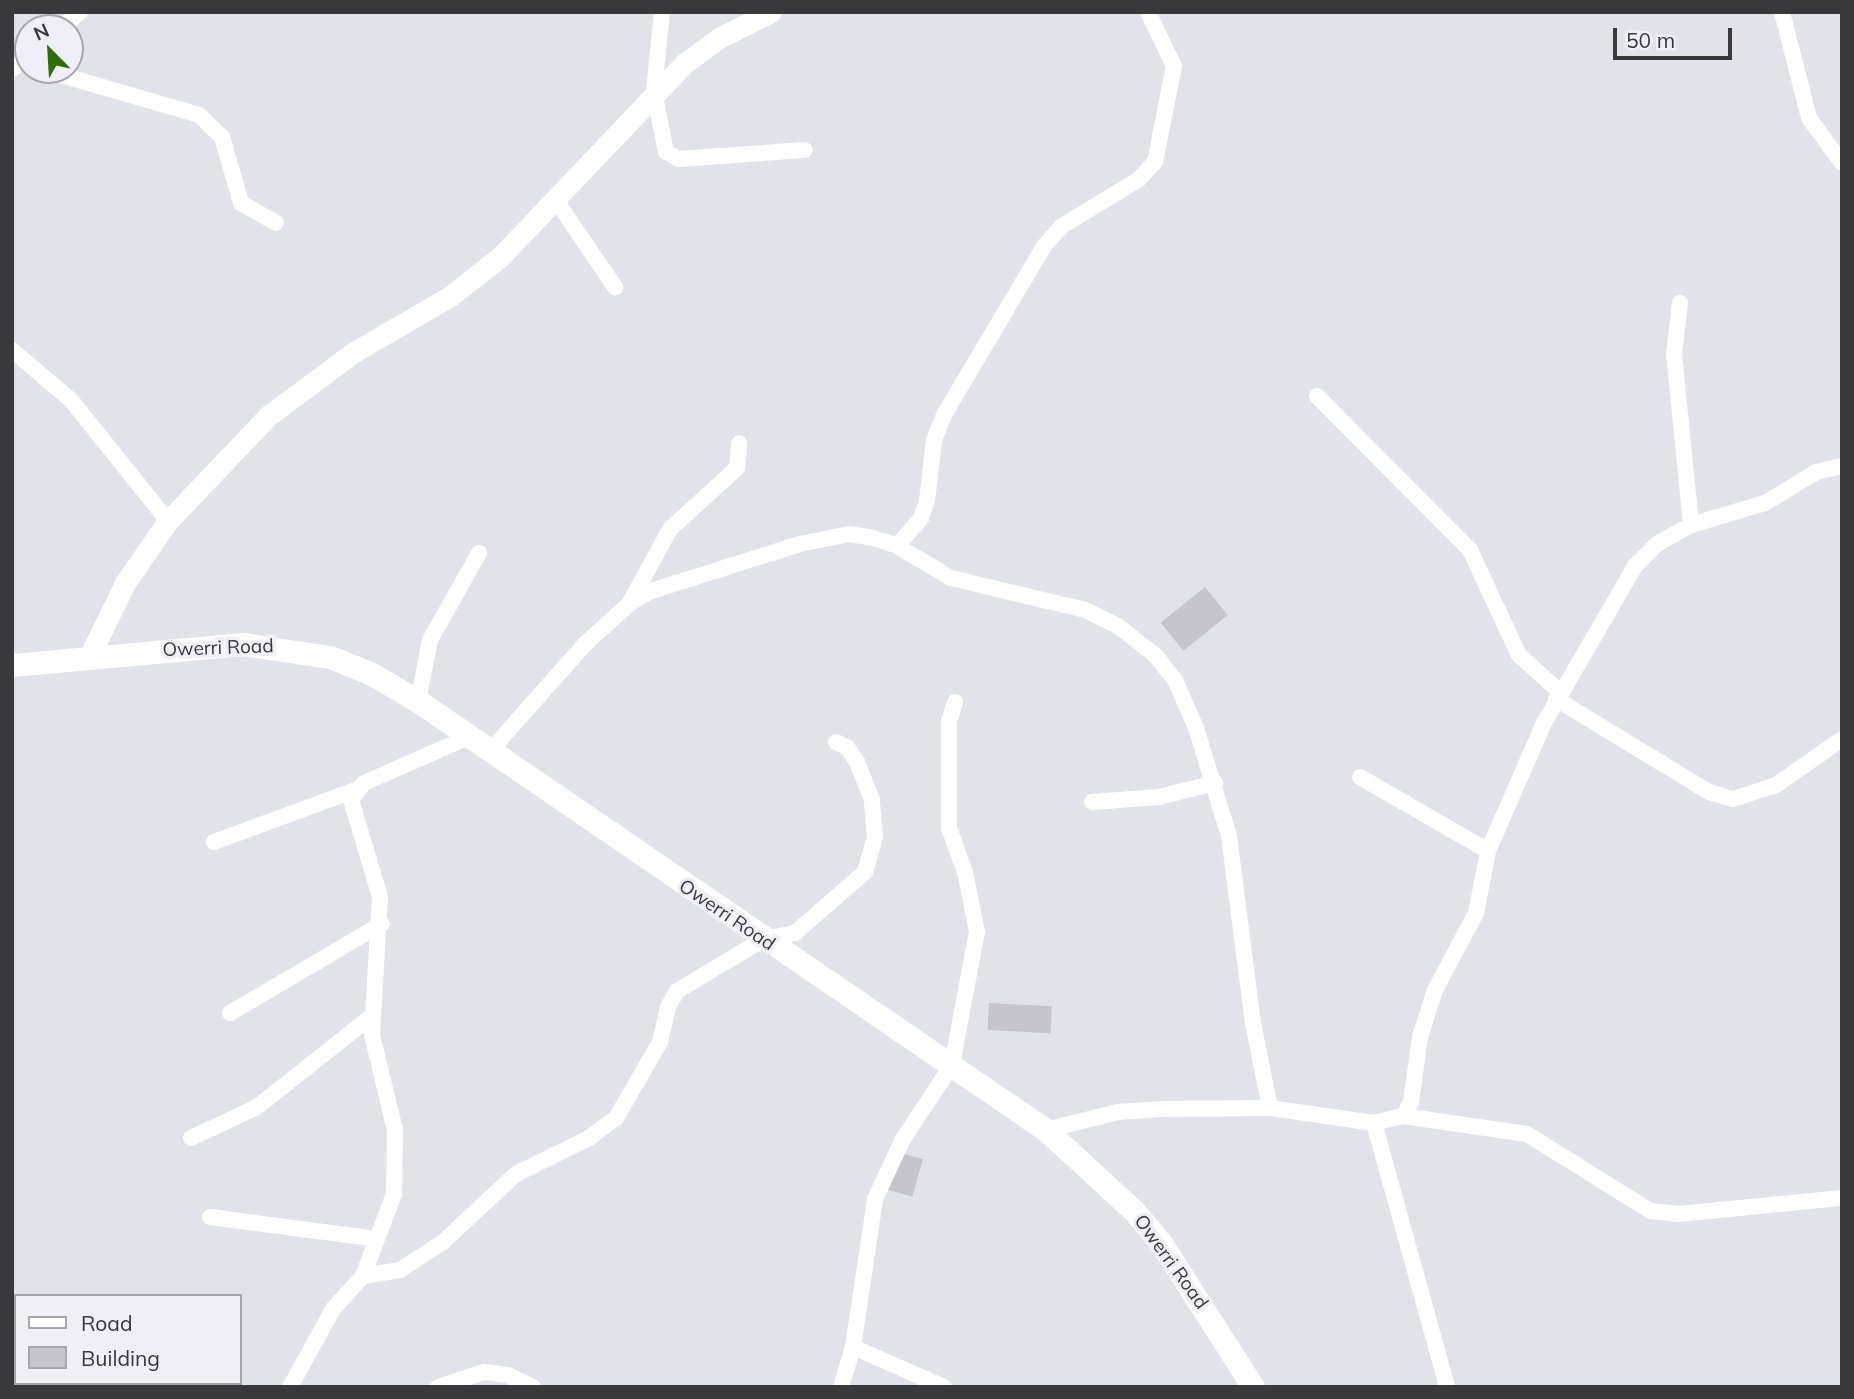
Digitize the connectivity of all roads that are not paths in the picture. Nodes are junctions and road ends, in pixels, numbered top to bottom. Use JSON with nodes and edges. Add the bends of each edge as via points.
{"nodes":[{"id":1,"x":662,"y":12,"type":"edge"},
{"id":2,"x":771,"y":12,"type":"edge"},
{"id":3,"x":1148,"y":12,"type":"edge"},
{"id":4,"x":1782,"y":12,"type":"edge"},
{"id":5,"x":84,"y":82,"type":"edge"},
{"id":6,"x":654,"y":91,"type":"junction"},
{"id":7,"x":805,"y":150,"type":"dead end"},
{"id":8,"x":1842,"y":163,"type":"edge"},
{"id":9,"x":555,"y":199,"type":"junction"},
{"id":10,"x":276,"y":223,"type":"dead end"},
{"id":11,"x":615,"y":287,"type":"dead end"},
{"id":12,"x":1680,"y":303,"type":"dead end"},
{"id":13,"x":12,"y":350,"type":"edge"},
{"id":14,"x":1317,"y":396,"type":"dead end"},
{"id":15,"x":739,"y":443,"type":"dead end"},
{"id":16,"x":1842,"y":466,"type":"edge"},
{"id":17,"x":168,"y":521,"type":"junction"},
{"id":18,"x":1691,"y":525,"type":"junction"},
{"id":19,"x":897,"y":546,"type":"junction"},
{"id":20,"x":479,"y":553,"type":"dead end"},
{"id":21,"x":629,"y":604,"type":"junction"},
{"id":22,"x":90,"y":655,"type":"junction"},
{"id":23,"x":12,"y":664,"type":"edge"},
{"id":24,"x":1558,"y":696,"type":"junction"},
{"id":25,"x":418,"y":701,"type":"junction"},
{"id":26,"x":955,"y":702,"type":"dead end"},
{"id":27,"x":469,"y":737,"type":"junction"},
{"id":28,"x":1842,"y":739,"type":"edge"},
{"id":29,"x":836,"y":742,"type":"dead end"},
{"id":30,"x":490,"y":751,"type":"junction"},
{"id":31,"x":1360,"y":777,"type":"dead end"},
{"id":32,"x":1215,"y":783,"type":"junction"},
{"id":33,"x":355,"y":790,"type":"junction"},
{"id":34,"x":1092,"y":802,"type":"dead end"},
{"id":35,"x":214,"y":842,"type":"dead end"},
{"id":36,"x":1488,"y":851,"type":"junction"},
{"id":37,"x":382,"y":924,"type":"junction"},
{"id":38,"x":764,"y":939,"type":"junction"},
{"id":39,"x":230,"y":1013,"type":"dead end"},
{"id":40,"x":372,"y":1016,"type":"junction"},
{"id":41,"x":952,"y":1065,"type":"junction"},
{"id":42,"x":1270,"y":1108,"type":"junction"},
{"id":43,"x":1402,"y":1116,"type":"junction"},
{"id":44,"x":1374,"y":1123,"type":"junction"},
{"id":45,"x":1046,"y":1130,"type":"junction"},
{"id":46,"x":191,"y":1138,"type":"dead end"},
{"id":47,"x":1842,"y":1198,"type":"edge"},
{"id":48,"x":210,"y":1217,"type":"dead end"},
{"id":49,"x":377,"y":1239,"type":"junction"},
{"id":50,"x":363,"y":1276,"type":"junction"},
{"id":51,"x":853,"y":1347,"type":"junction"},
{"id":52,"x":290,"y":1387,"type":"edge"},
{"id":53,"x":438,"y":1387,"type":"edge"},
{"id":54,"x":533,"y":1387,"type":"edge"},
{"id":55,"x":841,"y":1387,"type":"edge"},
{"id":56,"x":944,"y":1387,"type":"edge"},
{"id":57,"x":1253,"y":1387,"type":"edge"},
{"id":58,"x":1447,"y":1387,"type":"edge"}],
"edges":[{"from":1,"to":6,"type":"street"},
{"from":2,"to":6,"type":"street","via":[[719,38]]},
{"from":3,"to":19,"type":"street","via":[[1174,66],[1155,163],[1138,180],[1062,226],[1044,246],[945,413],[934,439],[921,518]]},
{"from":4,"to":8,"type":"street","via":[[1809,118]]},
{"from":5,"to":10,"type":"street","via":[[200,115],[222,137],[241,203]]},
{"from":6,"to":7,"type":"street","via":[[666,152],[679,159]]},
{"from":6,"to":9,"type":"street"},
{"from":9,"to":11,"type":"street"},
{"from":9,"to":17,"type":"street","via":[[500,257],[449,297],[354,352],[268,416]]},
{"from":12,"to":18,"type":"street","via":[[1674,354]]},
{"from":13,"to":17,"type":"street","via":[[71,400]]},
{"from":14,"to":24,"type":"street","via":[[1470,550],[1519,655]]},
{"from":15,"to":21,"type":"street","via":[[737,468],[670,529]]},
{"from":16,"to":18,"type":"street","via":[[1816,472],[1765,503]]},
{"from":17,"to":22,"type":"street","via":[[125,583]]},
{"from":18,"to":24,"type":"street","via":[[1657,544],[1635,566]]},
{"from":19,"to":21,"type":"street","via":[[849,534],[800,544],[651,591]]},
{"from":19,"to":32,"type":"street","via":[[951,578],[1085,610],[1135,638],[1175,680]]},
{"from":20,"to":25,"type":"street","via":[[430,640]]},
{"from":21,"to":30,"type":"street","via":[[586,643]]},
{"from":22,"to":23,"type":"main road","name":"Owerri Road"},
{"from":22,"to":25,"type":"main road","name":"Owerri Road","via":[[243,644],[284,647],[330,657],[370,673]]},
{"from":24,"to":28,"type":"street","via":[[1709,792],[1733,799],[1776,785]]},
{"from":24,"to":36,"type":"street"},
{"from":25,"to":27,"type":"main road","name":"Owerri Road"},
{"from":26,"to":41,"type":"street","via":[[949,722],[949,828],[965,873],[977,932]]},
{"from":27,"to":30,"type":"main road","name":"Owerri Road"},
{"from":27,"to":33,"type":"street"},
{"from":29,"to":38,"type":"street","via":[[847,747],[857,762],[872,800],[875,836],[865,872],[796,933]]},
{"from":30,"to":38,"type":"main road","name":"Owerri Road"},
{"from":31,"to":36,"type":"street"},
{"from":32,"to":34,"type":"street","via":[[1158,797]]},
{"from":32,"to":42,"type":"street","via":[[1229,836],[1253,1023]]},
{"from":33,"to":35,"type":"street"},
{"from":33,"to":37,"type":"street","via":[[351,800],[380,897]]},
{"from":36,"to":43,"type":"street","via":[[1476,913],[1434,990],[1420,1037],[1411,1102]]},
{"from":37,"to":39,"type":"street"},
{"from":37,"to":40,"type":"street"},
{"from":38,"to":41,"type":"main road","name":"Owerri Road"},
{"from":38,"to":50,"type":"street","via":[[677,991],[667,1007],[660,1042],[615,1118],[589,1138],[516,1174],[443,1242],[400,1270]]},
{"from":40,"to":46,"type":"street","via":[[257,1107]]},
{"from":40,"to":49,"type":"street","via":[[372,1035],[395,1130],[394,1194]]},
{"from":41,"to":45,"type":"main road","name":"Owerri Road"},
{"from":41,"to":51,"type":"street","via":[[903,1139],[875,1199]]},
{"from":42,"to":44,"type":"street"},
{"from":42,"to":45,"type":"street","via":[[1118,1112]]},
{"from":43,"to":44,"type":"street"},
{"from":43,"to":47,"type":"street","via":[[1527,1134],[1650,1211],[1678,1214]]},
{"from":44,"to":58,"type":"street"},
{"from":45,"to":57,"type":"main road","name":"Owerri Road","via":[[1134,1211],[1161,1243]]},
{"from":48,"to":49,"type":"street"},
{"from":49,"to":50,"type":"street"},
{"from":50,"to":52,"type":"street","via":[[333,1309]]},
{"from":51,"to":55,"type":"street"},
{"from":51,"to":56,"type":"street"},
{"from":53,"to":54,"type":"street","via":[[484,1372],[508,1375]]}]}
